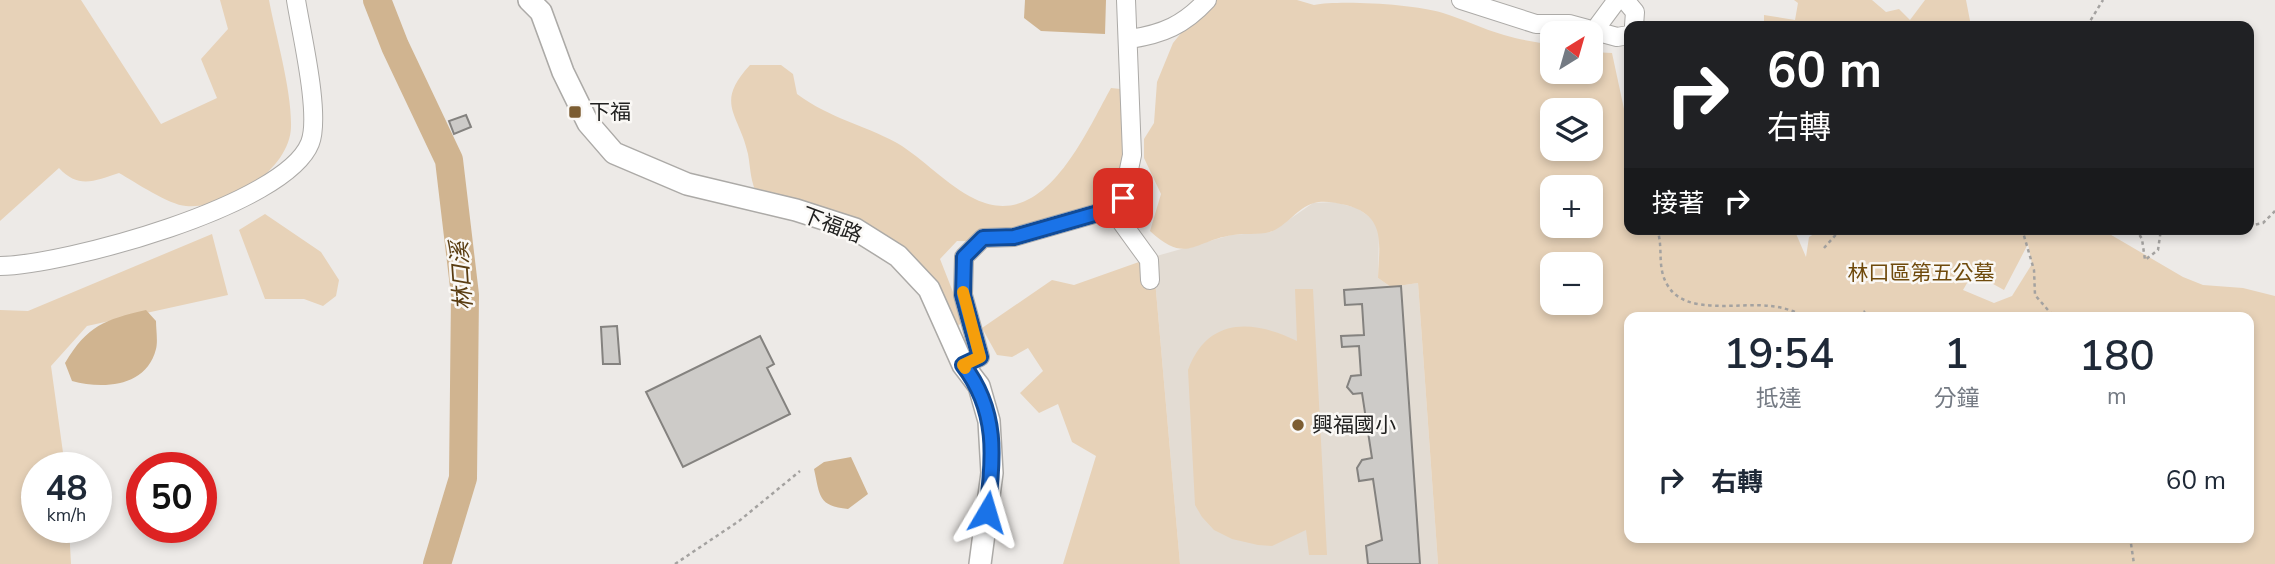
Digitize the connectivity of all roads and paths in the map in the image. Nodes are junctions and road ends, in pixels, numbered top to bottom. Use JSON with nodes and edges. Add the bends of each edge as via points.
{"nodes":[{"id":1,"x":296,"y":0,"type":"edge"},
{"id":2,"x":529,"y":0,"type":"edge"},
{"id":3,"x":1126,"y":0,"type":"edge"},
{"id":4,"x":1207,"y":0,"type":"edge"},
{"id":5,"x":1461,"y":0,"type":"edge"},
{"id":6,"x":1617,"y":0,"type":"edge"},
{"id":7,"x":1625,"y":0,"type":"edge"},
{"id":8,"x":2103,"y":0,"type":"edge"},
{"id":9,"x":1601,"y":21,"type":"edge"},
{"id":10,"x":1634,"y":21,"type":"edge"},
{"id":11,"x":2090,"y":21,"type":"edge"},
{"id":12,"x":1540,"y":24,"type":"edge"},
{"id":13,"x":1603,"y":33,"type":"edge"},
{"id":14,"x":1624,"y":36,"type":"edge"},
{"id":15,"x":1130,"y":39,"type":"junction"},
{"id":16,"x":1112,"y":209,"type":"junction"},
{"id":17,"x":2275,"y":211,"type":"edge"},
{"id":18,"x":2254,"y":225,"type":"edge"},
{"id":19,"x":1659,"y":235,"type":"edge"},
{"id":20,"x":1836,"y":235,"type":"edge"},
{"id":21,"x":2024,"y":235,"type":"edge"},
{"id":22,"x":2140,"y":235,"type":"edge"},
{"id":23,"x":2160,"y":235,"type":"edge"},
{"id":24,"x":1824,"y":248,"type":"dead end"},
{"id":25,"x":0,"y":266,"type":"edge"},
{"id":26,"x":1150,"y":281,"type":"dead end"},
{"id":27,"x":1788,"y":312,"type":"edge"},
{"id":28,"x":2050,"y":312,"type":"edge"},
{"id":29,"x":963,"y":365,"type":"junction"},
{"id":30,"x":800,"y":471,"type":"dead end"},
{"id":31,"x":2131,"y":543,"type":"edge"},
{"id":32,"x":675,"y":564,"type":"edge"},
{"id":33,"x":980,"y":564,"type":"edge"},
{"id":34,"x":2134,"y":564,"type":"edge"}],
"edges":[{"from":1,"to":25,"type":"street","via":[[314,120],[310,144],[272,182],[184,225]]},
{"from":2,"to":29,"type":"main road","name":"下福路","via":[[541,12],[588,123],[614,153],[687,184],[796,210],[866,236],[898,256],[929,289]]},
{"from":3,"to":15,"type":"street"},
{"from":4,"to":15,"type":"street","via":[[1189,19],[1160,34]]},
{"from":5,"to":12,"type":"street"},
{"from":6,"to":9,"type":"street"},
{"from":7,"to":10,"type":"street","via":[[1635,12]]},
{"from":8,"to":11,"type":"path"},
{"from":13,"to":14,"type":"street"},
{"from":15,"to":16,"type":"street","via":[[1132,155],[1123,198]]},
{"from":16,"to":26,"type":"street","via":[[1149,260]]},
{"from":16,"to":29,"type":"street","via":[[1014,237],[983,238],[964,257],[963,295],[980,357]]},
{"from":17,"to":18,"type":"path"},
{"from":19,"to":27,"type":"path","via":[[1658,262],[1668,287],[1682,300],[1768,306]]},
{"from":20,"to":24,"type":"path"},
{"from":21,"to":28,"type":"path","via":[[2034,270],[2035,295]]},
{"from":22,"to":23,"type":"path","via":[[2145,260],[2158,250]]},
{"from":29,"to":33,"type":"main road","name":"下福路","via":[[979,386],[992,446]]},
{"from":30,"to":32,"type":"path"},
{"from":31,"to":34,"type":"path"}]}
